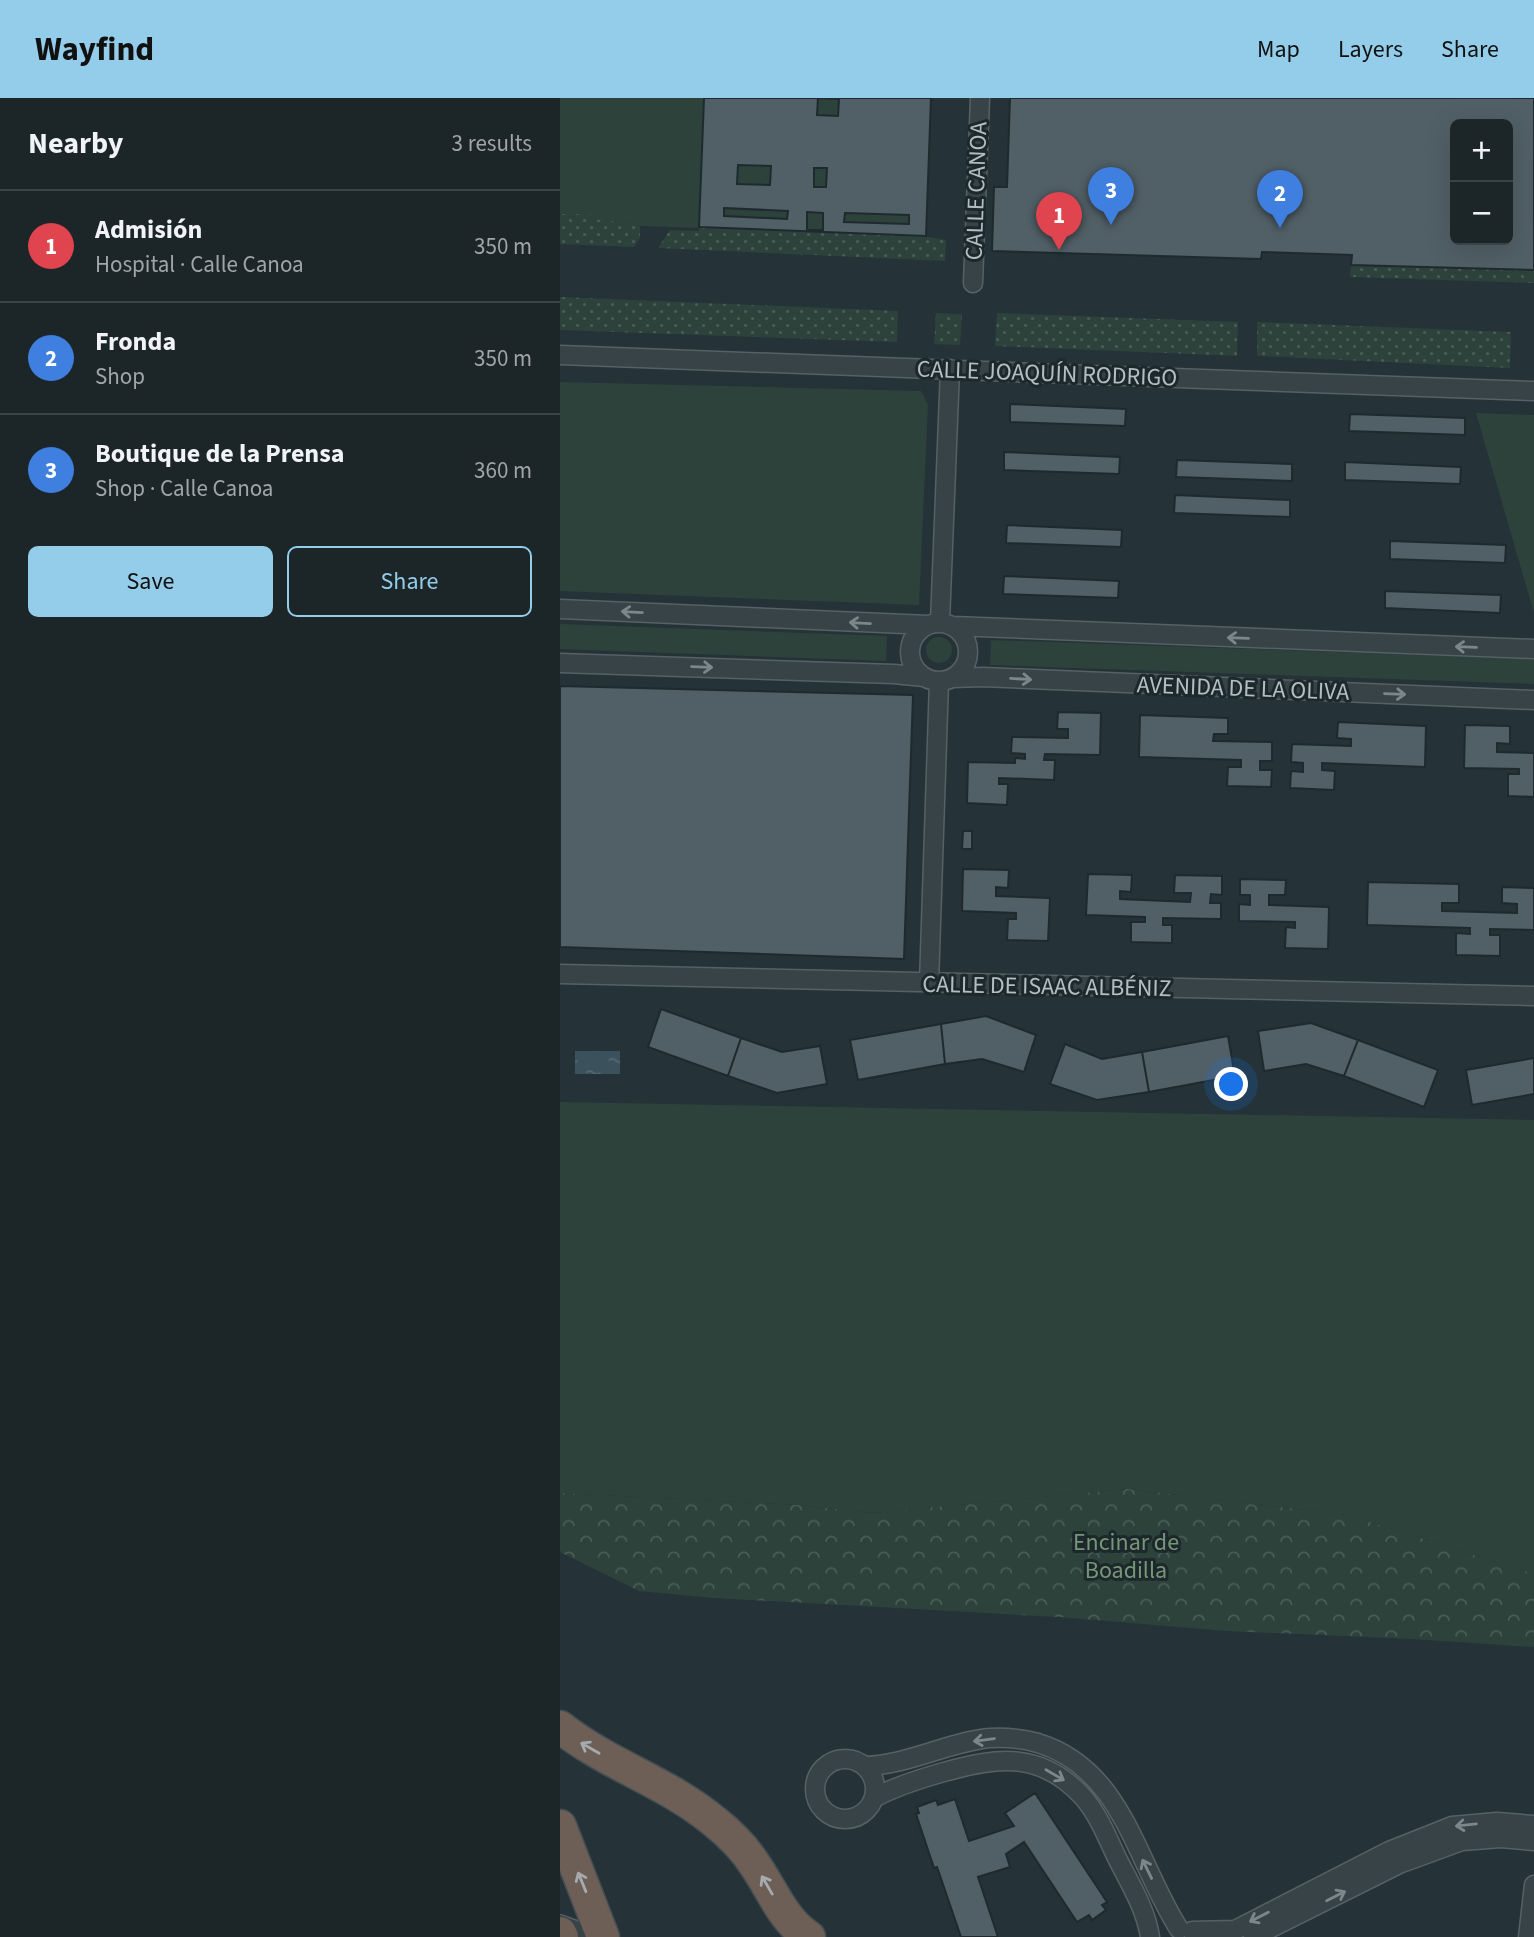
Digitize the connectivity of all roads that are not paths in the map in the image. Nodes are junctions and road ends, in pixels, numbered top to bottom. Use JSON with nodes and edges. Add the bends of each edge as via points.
{"nodes":[{"id":1,"x":973,"y":98,"type":"edge"},
{"id":2,"x":980,"y":98,"type":"edge"},
{"id":3,"x":560,"y":355,"type":"edge"},
{"id":4,"x":950,"y":369,"type":"junction"},
{"id":5,"x":1534,"y":391,"type":"edge"},
{"id":6,"x":560,"y":609,"type":"edge"},
{"id":7,"x":940,"y":624,"type":"junction"},
{"id":8,"x":1534,"y":649,"type":"edge"},
{"id":9,"x":560,"y":663,"type":"edge"},
{"id":10,"x":938,"y":679,"type":"junction"},
{"id":11,"x":1534,"y":700,"type":"edge"},
{"id":12,"x":560,"y":974,"type":"edge"},
{"id":13,"x":929,"y":983,"type":"junction"},
{"id":14,"x":1534,"y":996,"type":"edge"},
{"id":15,"x":560,"y":1727,"type":"edge"},
{"id":16,"x":865,"y":1766,"type":"junction"},
{"id":17,"x":874,"y":1798,"type":"junction"},
{"id":18,"x":1534,"y":1825,"type":"edge"},
{"id":19,"x":560,"y":1826,"type":"edge"},
{"id":20,"x":1534,"y":1841,"type":"edge"},
{"id":21,"x":1534,"y":1885,"type":"edge"},
{"id":22,"x":560,"y":1926,"type":"edge"},
{"id":23,"x":1191,"y":1932,"type":"edge"},
{"id":24,"x":590,"y":1937,"type":"edge"},
{"id":25,"x":603,"y":1937,"type":"edge"},
{"id":26,"x":809,"y":1937,"type":"edge"},
{"id":27,"x":1150,"y":1937,"type":"edge"},
{"id":28,"x":1158,"y":1937,"type":"edge"},
{"id":29,"x":1253,"y":1937,"type":"edge"},
{"id":30,"x":1528,"y":1937,"type":"edge"}],
"edges":[{"from":1,"to":2,"type":"street","name":"CALLE CANOA","via":[[969,283]]},
{"from":3,"to":4,"type":"street","name":"CALLE JOAQUÍN RODRIGO"},
{"from":4,"to":5,"type":"street","name":"CALLE JOAQUÍN RODRIGO"},
{"from":4,"to":7,"type":"street"},
{"from":7,"to":6,"type":"street","name":"AVENIDA DE LA OLIVA","one_way":true},
{"from":8,"to":7,"type":"street","name":"AVENIDA DE LA OLIVA","one_way":true},
{"from":7,"to":10,"type":"street","via":[[915,635],[910,650],[913,666]]},
{"from":7,"to":10,"type":"street","via":[[965,637],[969,652],[964,668]]},
{"from":9,"to":10,"type":"street","name":"AVENIDA DE LA OLIVA","one_way":true},
{"from":10,"to":11,"type":"street","name":"AVENIDA DE LA OLIVA","one_way":true,"via":[[983,677]]},
{"from":10,"to":13,"type":"street"},
{"from":12,"to":13,"type":"street","name":"CALLE DE ISAAC ALBÉNIZ"},
{"from":13,"to":14,"type":"street","name":"CALLE DE ISAAC ALBÉNIZ"},
{"from":26,"to":15,"type":"highway","one_way":true,"via":[[786,1917],[755,1865],[716,1822]]},
{"from":16,"to":17,"type":"street","via":[[875,1781]]},
{"from":16,"to":17,"type":"street","via":[[856,1760],[836,1760],[820,1772],[815,1791],[824,1809],[842,1818],[861,1814]]},
{"from":23,"to":16,"type":"street","one_way":true,"via":[[1161,1898],[1114,1800],[1068,1755],[1033,1742],[991,1738]]},
{"from":17,"to":27,"type":"street","one_way":true,"via":[[905,1783],[976,1763],[1017,1761],[1054,1773],[1084,1798],[1095,1814],[1140,1906]]},
{"from":18,"to":23,"type":"street","one_way":true,"via":[[1452,1826],[1389,1851],[1235,1930]]},
{"from":25,"to":19,"type":"highway","one_way":true},
{"from":29,"to":20,"type":"street","one_way":true,"via":[[1399,1864],[1462,1841]]},
{"from":21,"to":30,"type":"street"},
{"from":22,"to":24,"type":"street"},
{"from":23,"to":28,"type":"street","via":[[1168,1931]]}]}
